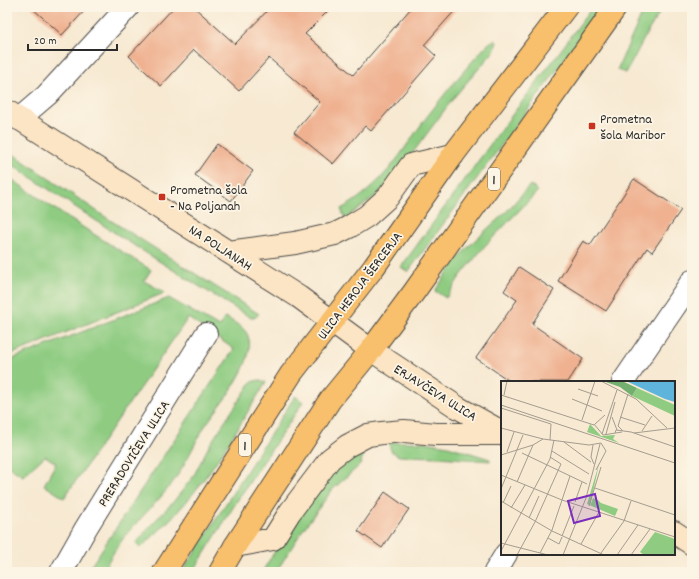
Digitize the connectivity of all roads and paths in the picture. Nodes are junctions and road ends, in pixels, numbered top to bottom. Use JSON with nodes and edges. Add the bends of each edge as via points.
{"nodes":[{"id":1,"x":128,"y":7,"type":"edge"},
{"id":2,"x":566,"y":7,"type":"edge"},
{"id":3,"x":616,"y":7,"type":"edge"},
{"id":4,"x":13,"y":115,"type":"edge"},
{"id":5,"x":453,"y":155,"type":"junction"},
{"id":6,"x":228,"y":252,"type":"junction"},
{"id":7,"x":692,"y":281,"type":"edge"},
{"id":8,"x":332,"y":322,"type":"junction"},
{"id":9,"x":206,"y":334,"type":"dead end"},
{"id":10,"x":371,"y":350,"type":"junction"},
{"id":11,"x":624,"y":381,"type":"edge"},
{"id":12,"x":501,"y":432,"type":"edge"},
{"id":13,"x":501,"y":433,"type":"edge"},
{"id":14,"x":675,"y":533,"type":"edge"},
{"id":15,"x":692,"y":544,"type":"edge"},
{"id":16,"x":235,"y":546,"type":"junction"},
{"id":17,"x":505,"y":555,"type":"edge"},
{"id":18,"x":61,"y":572,"type":"edge"},
{"id":19,"x":164,"y":572,"type":"edge"},
{"id":20,"x":220,"y":572,"type":"edge"},
{"id":21,"x":495,"y":572,"type":"edge"}],
"edges":[{"from":1,"to":4,"type":"street","via":[[52,90]]},
{"from":2,"to":5,"type":"main road","name":"ULICA HEROJA ŠERCERJA","number":"1"},
{"from":3,"to":10,"type":"main road","number":"1"},
{"from":4,"to":6,"type":"street","name":"NA POLJANAH"},
{"from":5,"to":6,"type":"street","via":[[411,165],[388,196],[367,216],[335,234],[295,243]]},
{"from":5,"to":8,"type":"main road","name":"ULICA HEROJA ŠERCERJA","number":"1"},
{"from":6,"to":8,"type":"street","name":"NA POLJANAH","via":[[299,297]]},
{"from":7,"to":11,"type":"street"},
{"from":8,"to":10,"type":"street","name":"NA POLJANAH"},
{"from":8,"to":19,"type":"main road","name":"ULICA HEROJA ŠERCERJA","number":"1","via":[[291,374]]},
{"from":9,"to":18,"type":"street","name":"PRERADOVIČEVA ULICA"},
{"from":10,"to":12,"type":"street","name":"ERJAVČEVA ULICA","via":[[457,407]]},
{"from":10,"to":16,"type":"main road","number":"1","via":[[330,400]]},
{"from":13,"to":16,"type":"street","via":[[436,434],[404,431],[368,435],[330,459],[273,539]]},
{"from":14,"to":15,"type":"street"},
{"from":16,"to":20,"type":"main road","number":"1"},
{"from":17,"to":21,"type":"street"}]}
